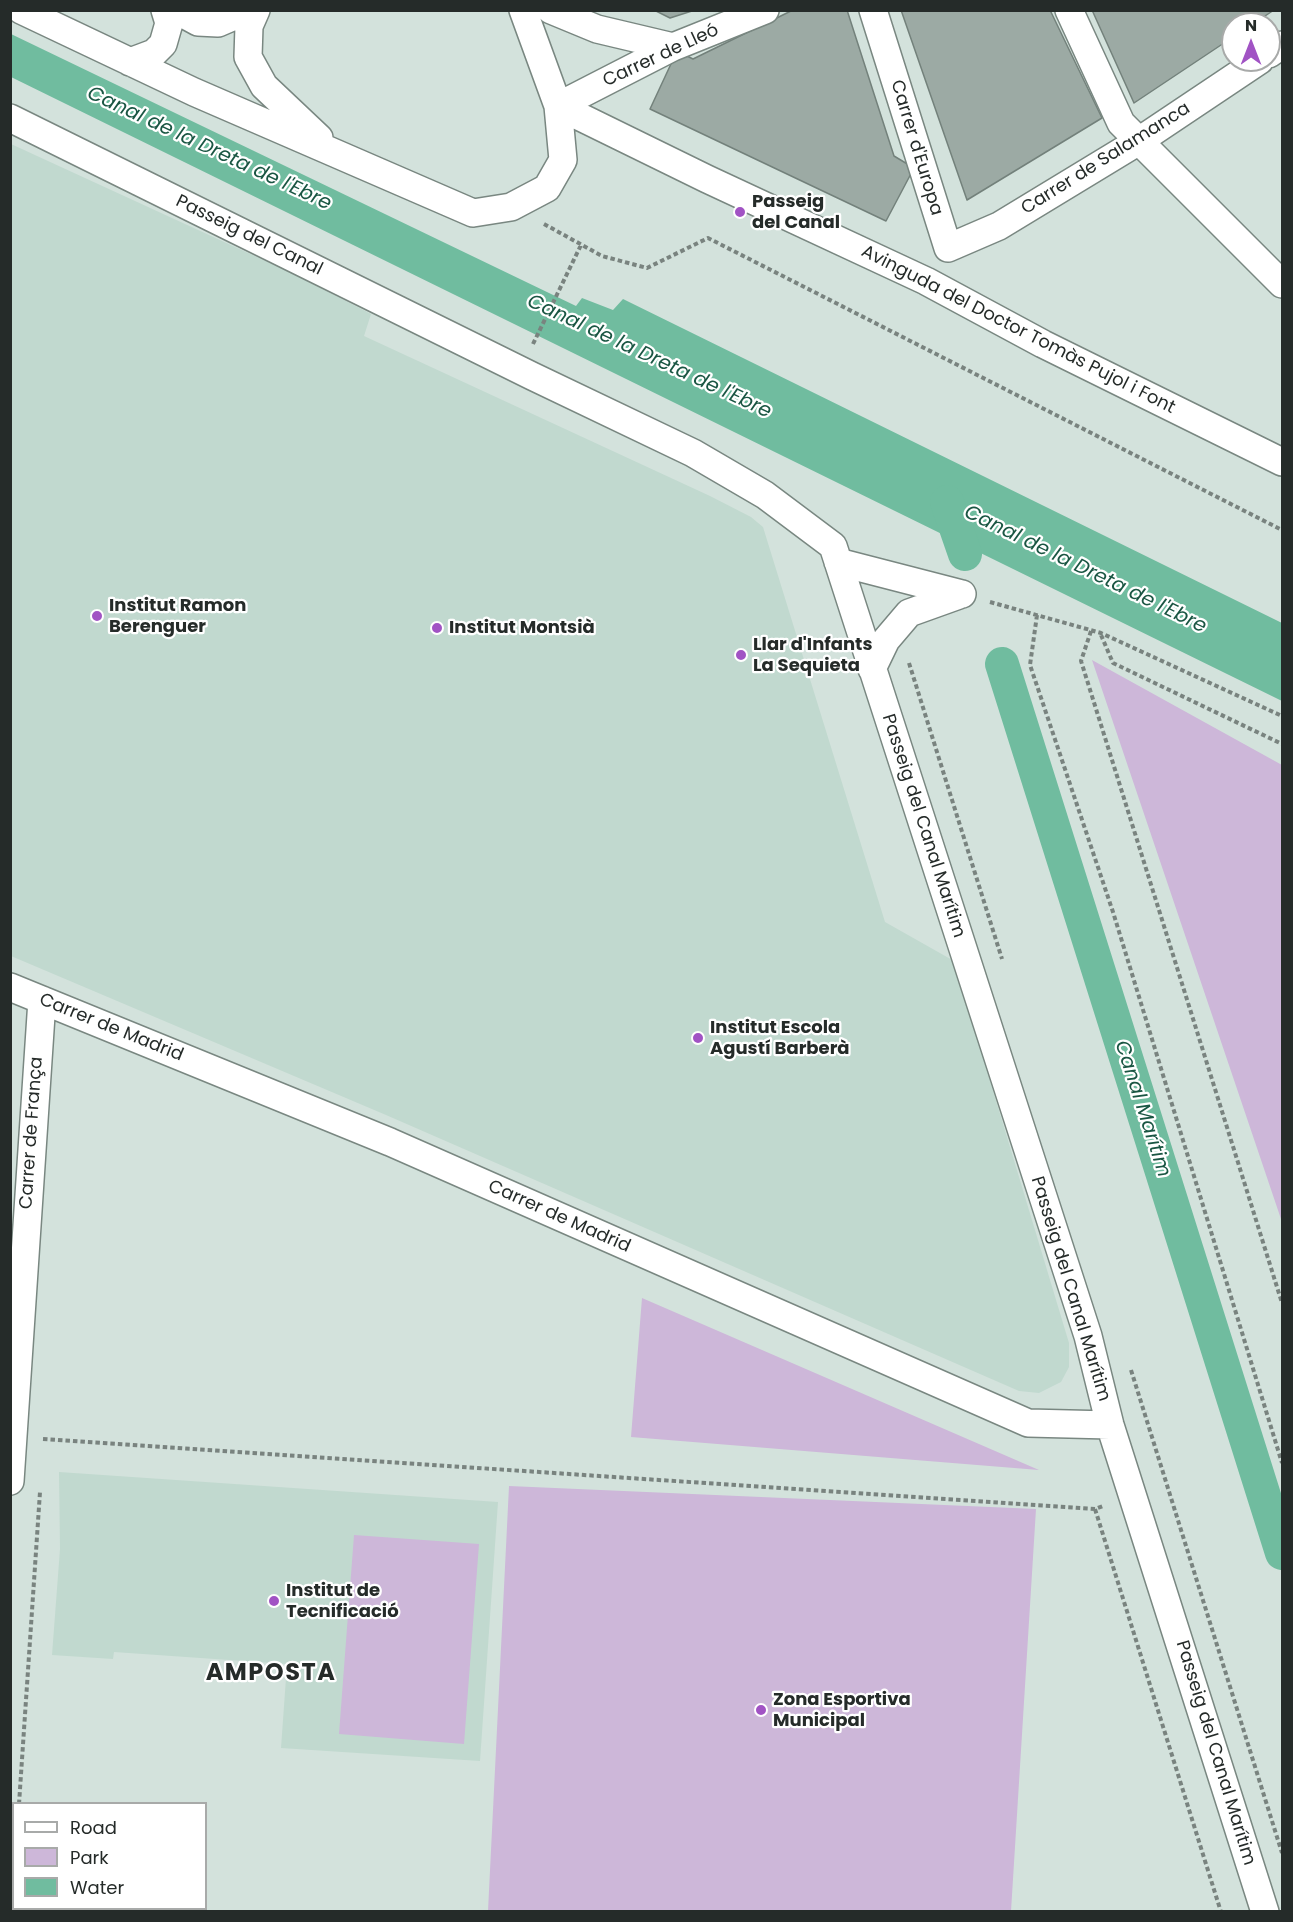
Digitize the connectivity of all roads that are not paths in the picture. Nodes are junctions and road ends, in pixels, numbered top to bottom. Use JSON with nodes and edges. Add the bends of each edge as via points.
{"nodes":[{"id":1,"x":21,"y":10,"type":"edge"},
{"id":2,"x":165,"y":10,"type":"edge"},
{"id":3,"x":176,"y":10,"type":"edge"},
{"id":4,"x":523,"y":10,"type":"edge"},
{"id":5,"x":551,"y":10,"type":"edge"},
{"id":6,"x":765,"y":10,"type":"edge"},
{"id":7,"x":873,"y":10,"type":"edge"},
{"id":8,"x":1069,"y":10,"type":"edge"},
{"id":9,"x":249,"y":12,"type":"edge"},
{"id":10,"x":673,"y":47,"type":"junction"},
{"id":11,"x":130,"y":62,"type":"junction"},
{"id":12,"x":1242,"y":72,"type":"edge"},
{"id":13,"x":558,"y":106,"type":"junction"},
{"id":14,"x":10,"y":118,"type":"edge"},
{"id":15,"x":1139,"y":141,"type":"junction"},
{"id":16,"x":340,"y":156,"type":"junction"},
{"id":17,"x":948,"y":248,"type":"junction"},
{"id":18,"x":926,"y":281,"type":"junction"},
{"id":19,"x":1282,"y":284,"type":"edge"},
{"id":20,"x":1282,"y":462,"type":"edge"},
{"id":21,"x":835,"y":554,"type":"junction"},
{"id":22,"x":872,"y":669,"type":"junction"},
{"id":23,"x":10,"y":987,"type":"edge"},
{"id":24,"x":42,"y":1000,"type":"junction"},
{"id":25,"x":19,"y":1186,"type":"edge"},
{"id":26,"x":15,"y":1340,"type":"edge"},
{"id":27,"x":1110,"y":1425,"type":"junction"},
{"id":28,"x":13,"y":1428,"type":"edge"},
{"id":29,"x":10,"y":1481,"type":"edge"},
{"id":30,"x":1265,"y":1911,"type":"edge"}],
"edges":[{"from":1,"to":11,"type":"street"},
{"from":2,"to":11,"type":"street","via":[[169,23],[163,44],[154,53]]},
{"from":3,"to":9,"type":"street","via":[[198,22],[218,23]]},
{"from":4,"to":13,"type":"street"},
{"from":5,"to":10,"type":"street","via":[[597,29]]},
{"from":6,"to":10,"type":"street","name":"Carrer de Lleó"},
{"from":7,"to":17,"type":"street","name":"Carrer d'Europa"},
{"from":8,"to":15,"type":"street","via":[[1121,123]]},
{"from":9,"to":16,"type":"street","via":[[248,57],[264,86]]},
{"from":10,"to":13,"type":"street","name":"Carrer de Lleó"},
{"from":11,"to":16,"type":"street"},
{"from":12,"to":15,"type":"street","name":"Carrer de Salamanca"},
{"from":13,"to":16,"type":"street","via":[[564,160],[547,188],[512,207],[473,213]]},
{"from":13,"to":18,"type":"street","name":"Avinguda del Doctor Tomàs Pujol i Font"},
{"from":14,"to":21,"type":"street","name":"Passeig del Canal","via":[[693,453],[765,495]]},
{"from":15,"to":17,"type":"street","name":"Carrer de Salamanca","via":[[999,226]]},
{"from":15,"to":19,"type":"street"},
{"from":17,"to":18,"type":"street"},
{"from":18,"to":20,"type":"street","name":"Avinguda del Doctor Tomàs Pujol i Font","via":[[1043,344]]},
{"from":21,"to":22,"type":"street","name":"Passeig del Canal Marítim"},
{"from":21,"to":22,"type":"street","via":[[962,594],[909,614],[886,640]]},
{"from":22,"to":27,"type":"street","name":"Passeig del Canal Marítim","via":[[1088,1335]]},
{"from":23,"to":24,"type":"street","name":"Carrer de Madrid"},
{"from":24,"to":25,"type":"street","name":"Carrer de França"},
{"from":24,"to":27,"type":"street","name":"Carrer de Madrid","via":[[390,1143],[1028,1423]]},
{"from":25,"to":26,"type":"street","name":"Carrer de França"},
{"from":26,"to":28,"type":"street","name":"Carrer de França"},
{"from":27,"to":30,"type":"street","name":"Passeig del Canal Marítim"},
{"from":28,"to":29,"type":"street","name":"Carrer de França"}]}
